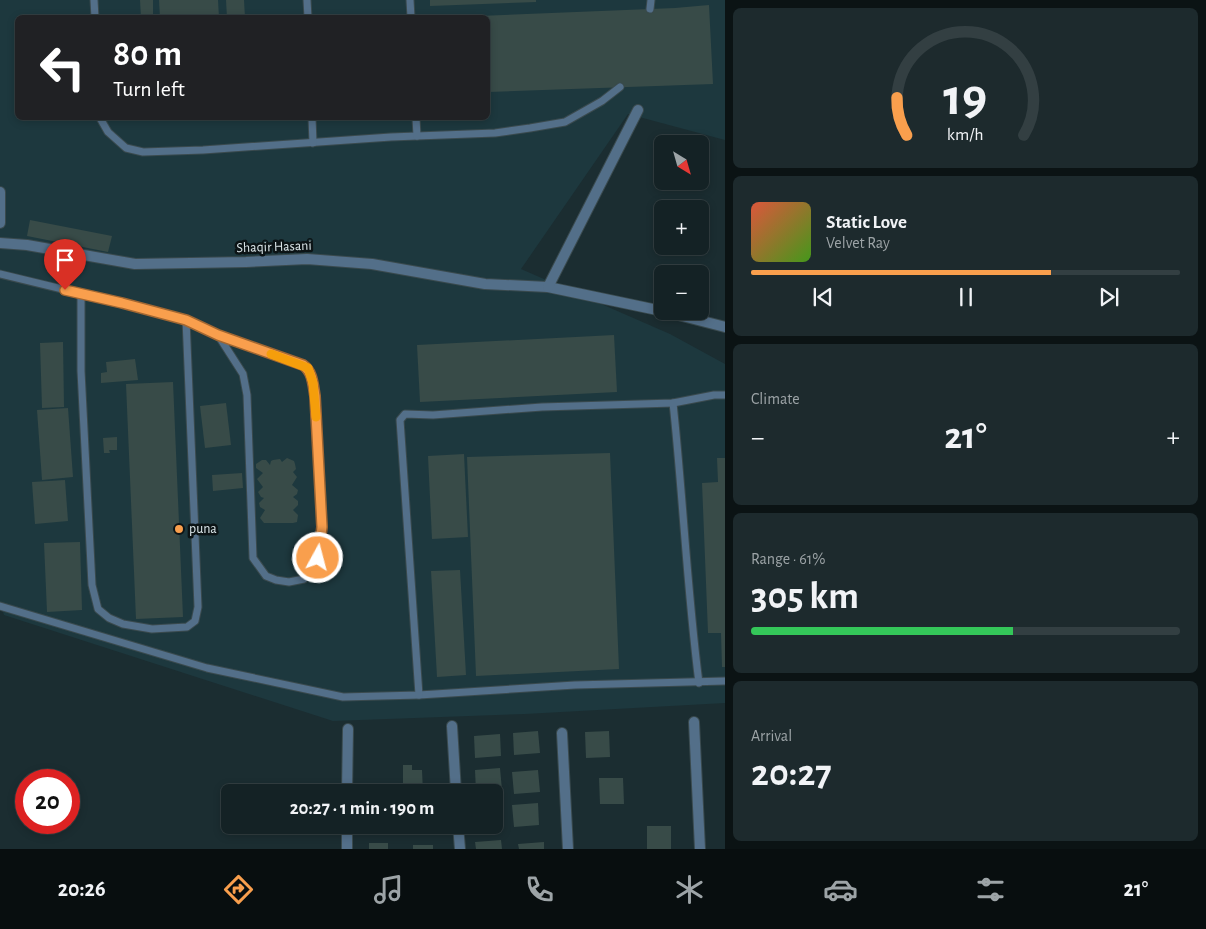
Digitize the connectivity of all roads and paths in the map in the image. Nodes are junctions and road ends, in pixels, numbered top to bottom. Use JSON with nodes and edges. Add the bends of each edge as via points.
{"nodes":[{"id":1,"x":94,"y":0,"type":"edge"},
{"id":2,"x":307,"y":0,"type":"edge"},
{"id":3,"x":410,"y":0,"type":"edge"},
{"id":4,"x":652,"y":0,"type":"edge"},
{"id":5,"x":650,"y":9,"type":"dead end"},
{"id":6,"x":94,"y":15,"type":"edge"},
{"id":7,"x":308,"y":15,"type":"edge"},
{"id":8,"x":411,"y":15,"type":"edge"},
{"id":9,"x":620,"y":87,"type":"dead end"},
{"id":10,"x":638,"y":110,"type":"dead end"},
{"id":11,"x":101,"y":120,"type":"edge"},
{"id":12,"x":312,"y":120,"type":"edge"},
{"id":13,"x":416,"y":120,"type":"edge"},
{"id":14,"x":417,"y":136,"type":"junction"},
{"id":15,"x":313,"y":143,"type":"junction"},
{"id":16,"x":0,"y":192,"type":"edge"},
{"id":17,"x":0,"y":223,"type":"edge"},
{"id":18,"x":0,"y":243,"type":"edge"},
{"id":19,"x":0,"y":274,"type":"edge"},
{"id":20,"x":548,"y":288,"type":"junction"},
{"id":21,"x":82,"y":295,"type":"junction"},
{"id":22,"x":654,"y":309,"type":"edge"},
{"id":23,"x":186,"y":320,"type":"junction"},
{"id":24,"x":698,"y":320,"type":"edge"},
{"id":25,"x":725,"y":327,"type":"edge"},
{"id":26,"x":218,"y":335,"type":"junction"},
{"id":27,"x":725,"y":395,"type":"edge"},
{"id":28,"x":673,"y":403,"type":"junction"},
{"id":29,"x":0,"y":606,"type":"edge"},
{"id":30,"x":725,"y":681,"type":"edge"},
{"id":31,"x":699,"y":683,"type":"junction"},
{"id":32,"x":419,"y":695,"type":"junction"},
{"id":33,"x":694,"y":722,"type":"dead end"},
{"id":34,"x":452,"y":726,"type":"dead end"},
{"id":35,"x":348,"y":729,"type":"dead end"},
{"id":36,"x":562,"y":733,"type":"dead end"},
{"id":37,"x":347,"y":784,"type":"edge"},
{"id":38,"x":456,"y":784,"type":"edge"},
{"id":39,"x":347,"y":834,"type":"edge"},
{"id":40,"x":459,"y":834,"type":"edge"},
{"id":41,"x":347,"y":849,"type":"edge"},
{"id":42,"x":460,"y":849,"type":"edge"},
{"id":43,"x":568,"y":849,"type":"edge"},
{"id":44,"x":700,"y":849,"type":"edge"}],
"edges":[{"from":1,"to":6,"type":"lane"},
{"from":2,"to":7,"type":"lane"},
{"from":3,"to":8,"type":"lane"},
{"from":4,"to":5,"type":"lane"},
{"from":9,"to":14,"type":"lane","via":[[565,122],[495,133]]},
{"from":10,"to":20,"type":"street"},
{"from":11,"to":15,"type":"lane","via":[[108,132],[126,148],[143,152]]},
{"from":12,"to":15,"type":"lane"},
{"from":13,"to":14,"type":"lane"},
{"from":14,"to":15,"type":"lane"},
{"from":16,"to":17,"type":"street"},
{"from":18,"to":20,"type":"street","name":"Shaqir Hasani","via":[[135,264],[307,259],[372,264],[486,284]]},
{"from":19,"to":21,"type":"lane"},
{"from":20,"to":22,"type":"street","name":"Shaqir Hasani"},
{"from":21,"to":23,"type":"lane"},
{"from":21,"to":23,"type":"lane","via":[[81,371],[92,585],[98,609],[123,624],[152,628],[187,627],[197,614]]},
{"from":23,"to":26,"type":"lane"},
{"from":24,"to":25,"type":"street","name":"Shaqir Hasani"},
{"from":26,"to":26,"type":"lane","via":[[243,374],[248,395],[253,558],[266,576],[276,580],[290,582],[304,578],[318,558],[322,527],[315,396],[310,373],[303,365]]},
{"from":27,"to":28,"type":"lane"},
{"from":28,"to":31,"type":"lane"},
{"from":28,"to":32,"type":"lane","via":[[405,414],[400,420]]},
{"from":29,"to":32,"type":"lane","via":[[207,668],[342,697]]},
{"from":30,"to":31,"type":"lane"},
{"from":31,"to":32,"type":"lane","via":[[575,685]]},
{"from":33,"to":44,"type":"street"},
{"from":34,"to":38,"type":"street"},
{"from":35,"to":37,"type":"street"},
{"from":36,"to":43,"type":"street"},
{"from":39,"to":41,"type":"street"},
{"from":40,"to":42,"type":"street"}]}
